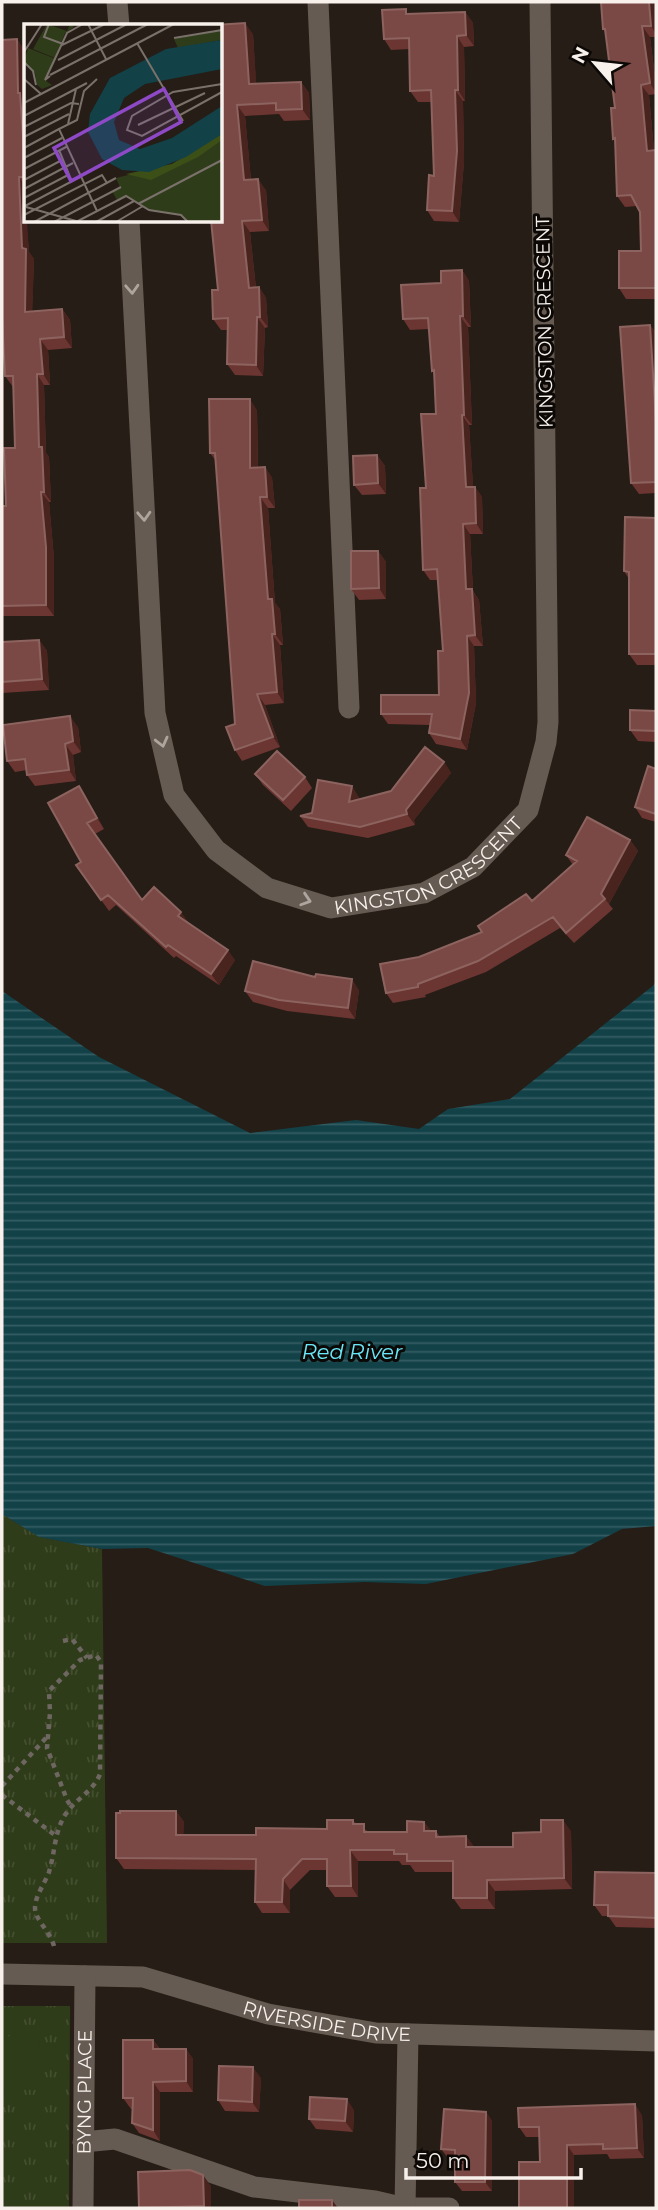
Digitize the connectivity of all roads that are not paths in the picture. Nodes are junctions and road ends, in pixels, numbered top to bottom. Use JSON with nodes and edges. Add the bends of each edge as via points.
{"nodes":[{"id":1,"x":117,"y":2,"type":"edge"},
{"id":2,"x":318,"y":2,"type":"edge"},
{"id":3,"x":540,"y":2,"type":"edge"},
{"id":4,"x":118,"y":24,"type":"edge"},
{"id":5,"x":129,"y":222,"type":"edge"},
{"id":6,"x":349,"y":708,"type":"dead end"},
{"id":7,"x":2,"y":1974,"type":"edge"},
{"id":8,"x":85,"y":1976,"type":"junction"},
{"id":9,"x":408,"y":2034,"type":"junction"},
{"id":10,"x":656,"y":2042,"type":"edge"},
{"id":11,"x":83,"y":2141,"type":"junction"},
{"id":12,"x":254,"y":2187,"type":"junction"},
{"id":13,"x":83,"y":2208,"type":"edge"},
{"id":14,"x":254,"y":2208,"type":"edge"},
{"id":15,"x":405,"y":2208,"type":"edge"},
{"id":16,"x":449,"y":2208,"type":"edge"}],
"edges":[{"from":1,"to":4,"type":"street"},
{"from":2,"to":6,"type":"street"},
{"from":5,"to":3,"type":"street","name":"KINGSTON CRESCENT","one_way":true,"via":[[155,713],[174,794],[216,850],[267,888],[331,908],[424,893],[473,867],[528,810],[548,722]]},
{"from":7,"to":8,"type":"street","name":"RIVERSIDE DRIVE"},
{"from":8,"to":9,"type":"street","name":"RIVERSIDE DRIVE","via":[[143,1977],[268,2014],[376,2034]]},
{"from":8,"to":11,"type":"street","name":"BYNG PLACE"},
{"from":9,"to":10,"type":"street","name":"RIVERSIDE DRIVE"},
{"from":9,"to":15,"type":"street"},
{"from":11,"to":12,"type":"street","via":[[115,2139]]},
{"from":11,"to":13,"type":"street","name":"BYNG PLACE"},
{"from":12,"to":14,"type":"street"},
{"from":12,"to":15,"type":"street"},
{"from":15,"to":16,"type":"street"}]}
